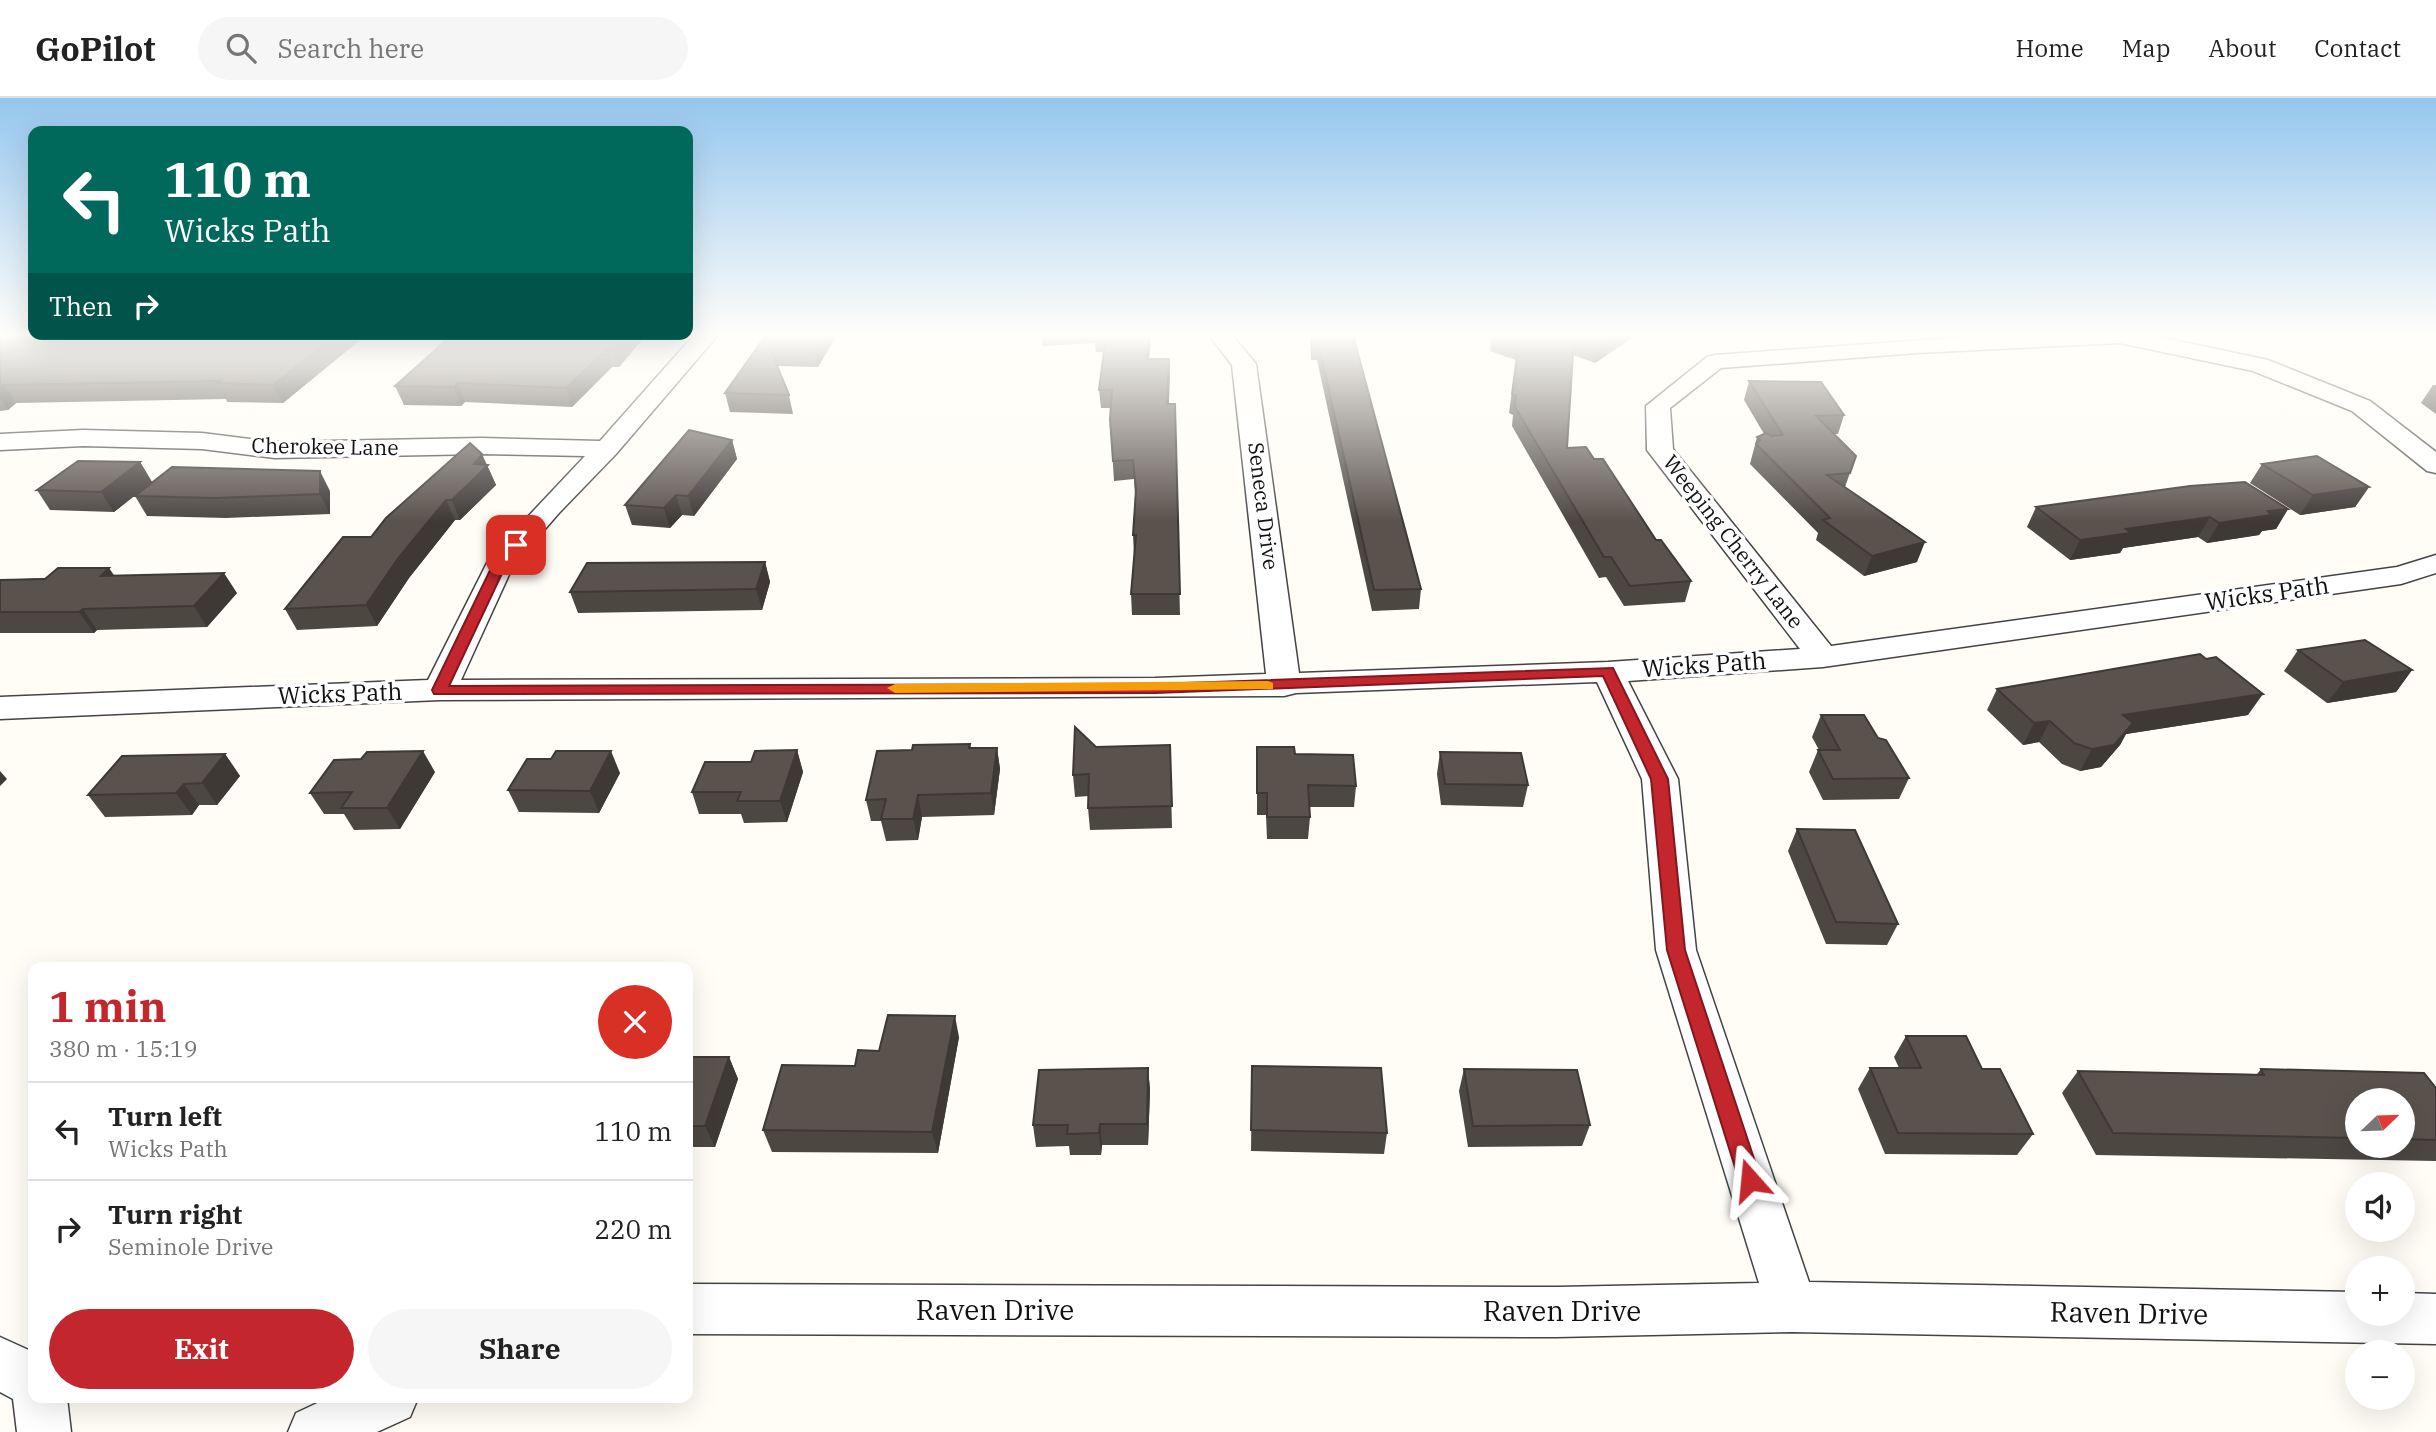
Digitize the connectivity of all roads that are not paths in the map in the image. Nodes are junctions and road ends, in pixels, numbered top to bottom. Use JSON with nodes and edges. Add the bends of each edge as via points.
{"nodes":[{"id":1,"x":652,"y":397,"type":"edge"},
{"id":2,"x":1248,"y":397,"type":"edge"},
{"id":3,"x":1670,"y":397,"type":"edge"},
{"id":4,"x":2339,"y":397,"type":"edge"},
{"id":5,"x":0,"y":442,"type":"edge"},
{"id":6,"x":607,"y":449,"type":"junction"},
{"id":7,"x":2436,"y":465,"type":"edge"},
{"id":8,"x":2436,"y":564,"type":"edge"},
{"id":9,"x":1823,"y":657,"type":"junction"},
{"id":10,"x":1608,"y":672,"type":"junction"},
{"id":11,"x":1284,"y":686,"type":"junction"},
{"id":12,"x":440,"y":690,"type":"junction"},
{"id":13,"x":0,"y":708,"type":"edge"},
{"id":14,"x":1791,"y":1307,"type":"junction"},
{"id":15,"x":693,"y":1309,"type":"edge"},
{"id":16,"x":2436,"y":1319,"type":"edge"},
{"id":17,"x":0,"y":1363,"type":"edge"},
{"id":18,"x":28,"y":1378,"type":"edge"},
{"id":19,"x":41,"y":1403,"type":"edge"},
{"id":20,"x":380,"y":1403,"type":"edge"},
{"id":21,"x":44,"y":1432,"type":"edge"},
{"id":22,"x":315,"y":1432,"type":"edge"}],
"edges":[{"from":1,"to":6,"type":"street"},
{"from":2,"to":11,"type":"street","name":"Seneca Drive"},
{"from":3,"to":9,"type":"street","name":"Weeping Cherry Lane","via":[[1658,407],[1660,450]]},
{"from":4,"to":7,"type":"street","name":"Weeping Cherry Lane","via":[[2361,406]]},
{"from":5,"to":6,"type":"street","name":"Cherokee Lane","via":[[83,438],[202,441],[275,450]]},
{"from":6,"to":12,"type":"street","via":[[500,564]]},
{"from":8,"to":9,"type":"street","name":"Wicks Path","via":[[2401,575]]},
{"from":9,"to":10,"type":"street","name":"Wicks Path"},
{"from":10,"to":11,"type":"street","name":"Wicks Path"},
{"from":10,"to":14,"type":"street","via":[[1660,779],[1676,950]]},
{"from":11,"to":12,"type":"street","name":"Wicks Path"},
{"from":12,"to":13,"type":"street","name":"Wicks Path"},
{"from":14,"to":15,"type":"street","name":"Raven Drive","via":[[1557,1312]]},
{"from":14,"to":16,"type":"street","name":"Raven Drive"},
{"from":17,"to":18,"type":"street"},
{"from":19,"to":21,"type":"street"},
{"from":20,"to":22,"type":"street"}]}
